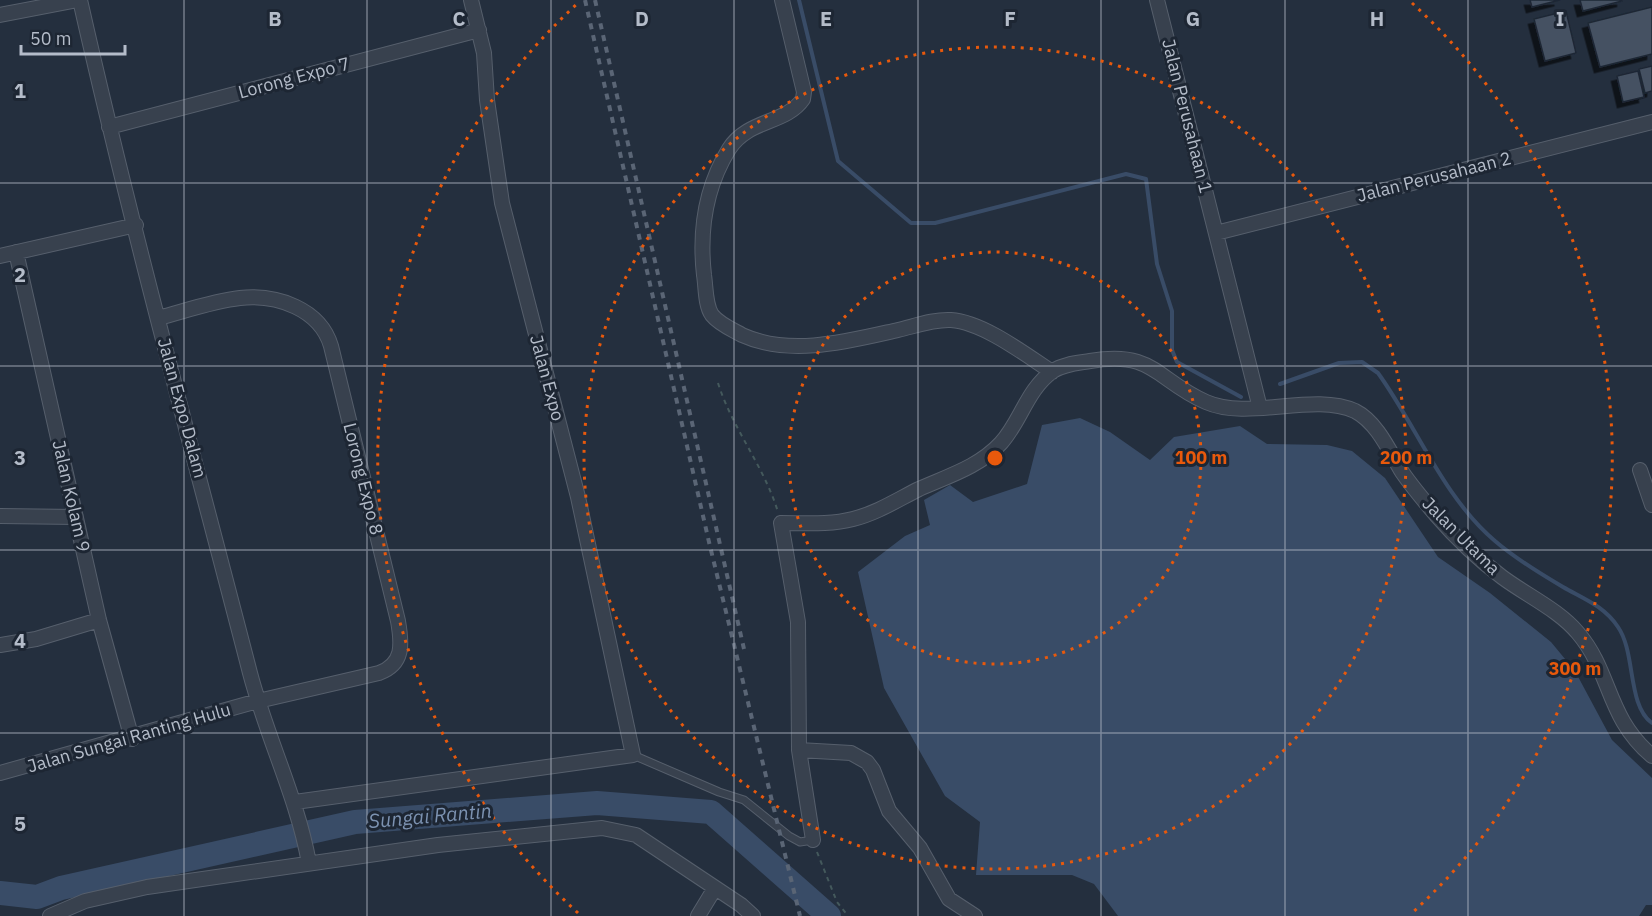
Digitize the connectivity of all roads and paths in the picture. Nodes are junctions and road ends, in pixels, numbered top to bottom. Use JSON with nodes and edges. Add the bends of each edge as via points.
{"nodes":[{"id":1,"x":79,"y":0,"type":"edge"},
{"id":2,"x":471,"y":0,"type":"edge"},
{"id":3,"x":782,"y":0,"type":"edge"},
{"id":4,"x":1157,"y":0,"type":"edge"},
{"id":5,"x":0,"y":15,"type":"edge"},
{"id":6,"x":479,"y":30,"type":"junction"},
{"id":7,"x":1652,"y":122,"type":"edge"},
{"id":8,"x":109,"y":127,"type":"junction"},
{"id":9,"x":136,"y":225,"type":"junction"},
{"id":10,"x":1216,"y":232,"type":"junction"},
{"id":11,"x":16,"y":252,"type":"junction"},
{"id":12,"x":0,"y":256,"type":"edge"},
{"id":13,"x":158,"y":318,"type":"junction"},
{"id":14,"x":1052,"y":372,"type":"junction"},
{"id":15,"x":718,"y":382,"type":"dead end"},
{"id":16,"x":1260,"y":408,"type":"junction"},
{"id":17,"x":1640,"y":470,"type":"dead end"},
{"id":18,"x":1652,"y":505,"type":"edge"},
{"id":19,"x":0,"y":516,"type":"edge"},
{"id":20,"x":76,"y":517,"type":"junction"},
{"id":21,"x":781,"y":523,"type":"junction"},
{"id":22,"x":99,"y":620,"type":"junction"},
{"id":23,"x":0,"y":645,"type":"edge"},
{"id":24,"x":258,"y":701,"type":"junction"},
{"id":25,"x":132,"y":738,"type":"junction"},
{"id":26,"x":799,"y":750,"type":"junction"},
{"id":27,"x":633,"y":754,"type":"junction"},
{"id":28,"x":1652,"y":756,"type":"edge"},
{"id":29,"x":0,"y":773,"type":"edge"},
{"id":30,"x":297,"y":807,"type":"junction"},
{"id":31,"x":813,"y":840,"type":"junction"},
{"id":32,"x":308,"y":856,"type":"junction"},
{"id":33,"x":715,"y":888,"type":"junction"},
{"id":34,"x":50,"y":916,"type":"edge"},
{"id":35,"x":698,"y":916,"type":"edge"},
{"id":36,"x":753,"y":916,"type":"edge"},
{"id":37,"x":848,"y":916,"type":"edge"},
{"id":38,"x":975,"y":916,"type":"edge"}],
"edges":[{"from":1,"to":5,"type":"street"},
{"from":1,"to":8,"type":"street","name":"Jalan Expo Dalam"},
{"from":2,"to":6,"type":"street","name":"Jalan Expo"},
{"from":3,"to":14,"type":"street","via":[[804,92],[798,106],[738,137],[710,192],[700,242],[712,314],[758,342],[785,347],[855,339],[952,320],[1002,340]]},
{"from":4,"to":10,"type":"street","name":"Jalan Perusahaan 1"},
{"from":6,"to":8,"type":"street","name":"Lorong Expo 7"},
{"from":6,"to":27,"type":"street","name":"Jalan Expo","via":[[502,202],[578,497]]},
{"from":7,"to":10,"type":"street","name":"Jalan Perusahaan 2"},
{"from":8,"to":9,"type":"street","name":"Jalan Expo Dalam"},
{"from":9,"to":11,"type":"street"},
{"from":9,"to":13,"type":"street","name":"Jalan Expo Dalam"},
{"from":10,"to":16,"type":"street","name":"Jalan Perusahaan 1"},
{"from":11,"to":12,"type":"street"},
{"from":11,"to":20,"type":"street","name":"Jalan Kolam 9"},
{"from":13,"to":24,"type":"street","name":"Jalan Expo Dalam"},
{"from":13,"to":24,"type":"street","name":"Lorong Expo 8","via":[[239,298],[268,299],[307,312],[323,327],[331,346],[398,621],[401,652],[389,669],[379,673]]},
{"from":14,"to":16,"type":"street","name":"Jalan Utama","via":[[1089,361],[1124,357],[1149,364],[1205,402],[1231,409]]},
{"from":14,"to":21,"type":"street","via":[[1035,388],[1000,445],[968,468],[869,514],[834,522]]},
{"from":15,"to":21,"type":"path"},
{"from":16,"to":28,"type":"street","name":"Jalan Utama","via":[[1341,407],[1362,415],[1417,492],[1458,539],[1502,577],[1579,633],[1625,728]]},
{"from":17,"to":18,"type":"street"},
{"from":19,"to":20,"type":"street"},
{"from":20,"to":22,"type":"street","name":"Jalan Kolam 9"},
{"from":21,"to":26,"type":"street","via":[[798,622]]},
{"from":22,"to":23,"type":"street"},
{"from":22,"to":25,"type":"street","name":"Jalan Kolam 9"},
{"from":24,"to":25,"type":"street","name":"Jalan Sungai Ranting Hulu"},
{"from":24,"to":30,"type":"street","name":"Jalan Expo Dalam"},
{"from":25,"to":29,"type":"street","name":"Jalan Sungai Ranting Hulu"},
{"from":26,"to":31,"type":"street"},
{"from":26,"to":38,"type":"street","via":[[850,753],[867,762],[889,811],[920,848],[949,899]]},
{"from":27,"to":30,"type":"street"},
{"from":27,"to":31,"type":"lane","via":[[744,800],[800,842]]},
{"from":30,"to":32,"type":"street","name":"Jalan Expo Dalam"},
{"from":31,"to":37,"type":"path","via":[[829,885]]},
{"from":32,"to":33,"type":"street","via":[[603,828],[636,835]]},
{"from":32,"to":34,"type":"street","via":[[85,901]]},
{"from":33,"to":35,"type":"street"},
{"from":33,"to":36,"type":"street"}]}
